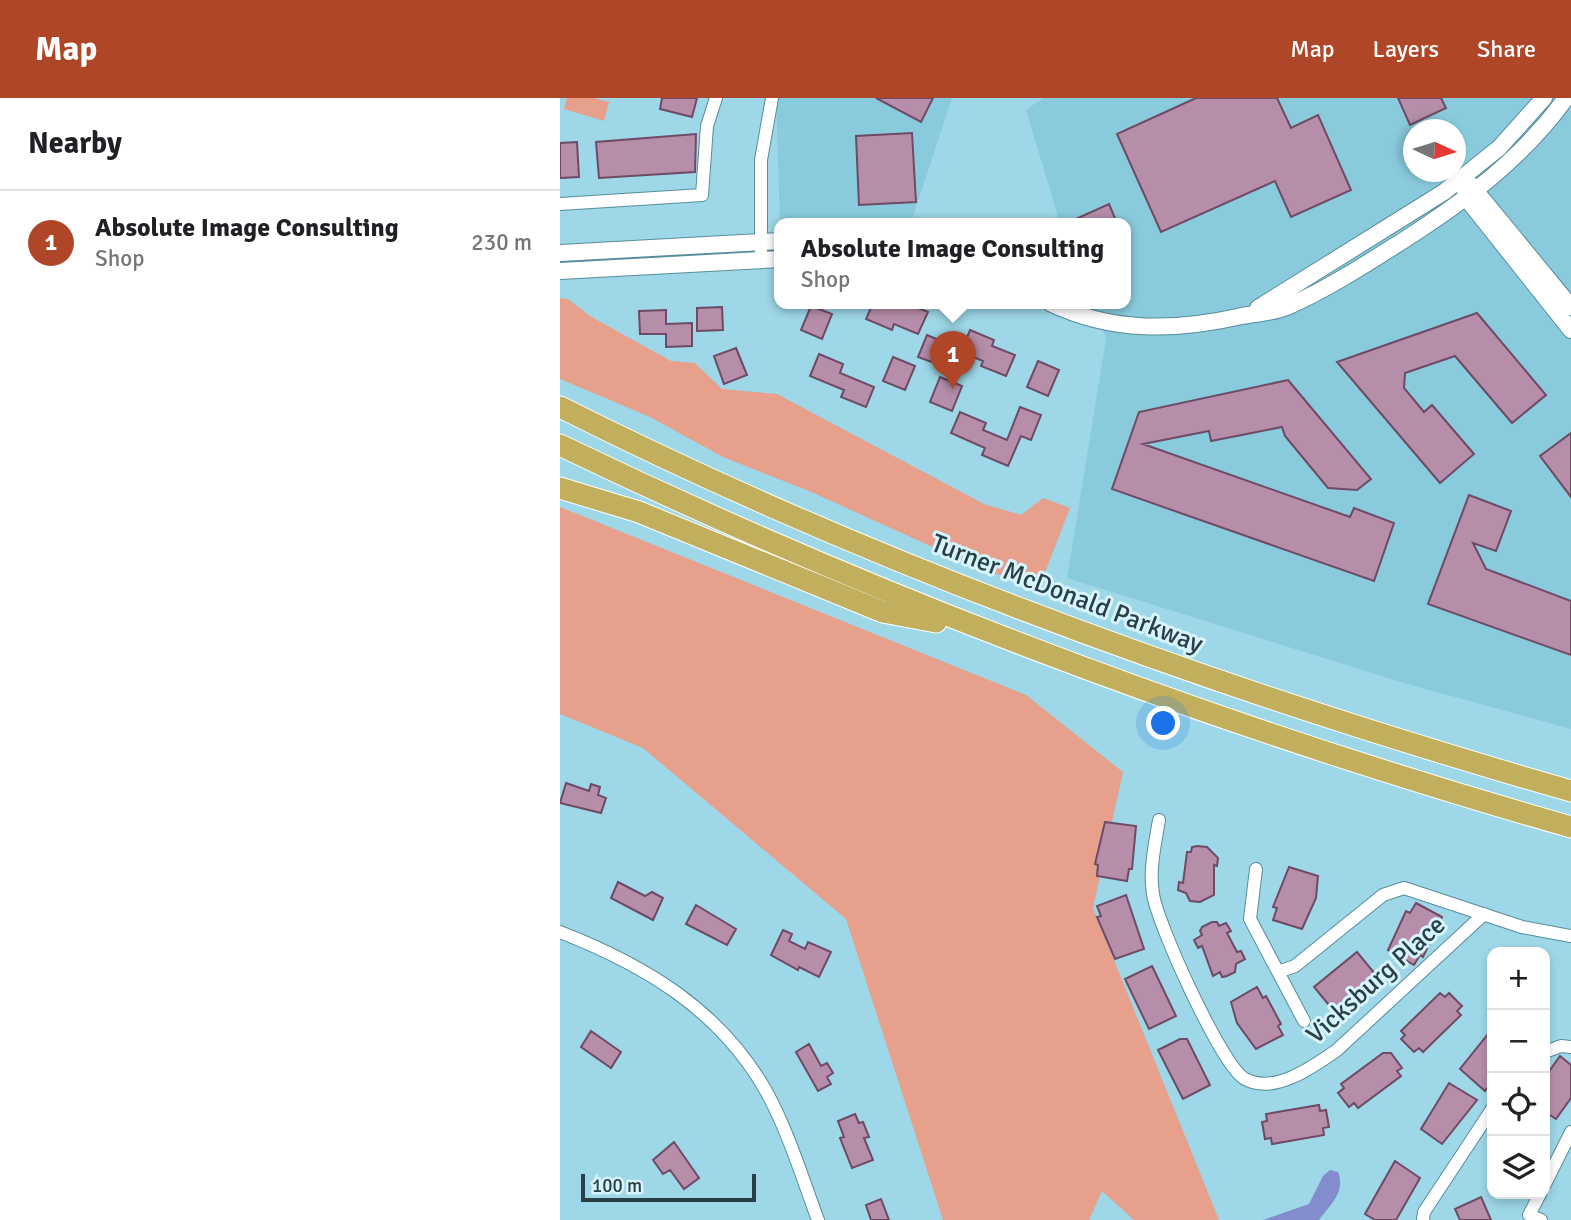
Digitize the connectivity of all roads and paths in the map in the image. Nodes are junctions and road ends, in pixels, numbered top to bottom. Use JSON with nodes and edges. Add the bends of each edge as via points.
{"nodes":[{"id":1,"x":716,"y":98,"type":"edge"},
{"id":2,"x":772,"y":98,"type":"edge"},
{"id":3,"x":1544,"y":98,"type":"edge"},
{"id":4,"x":1566,"y":98,"type":"edge"},
{"id":5,"x":1466,"y":176,"type":"edge"},
{"id":6,"x":1457,"y":182,"type":"edge"},
{"id":7,"x":1464,"y":182,"type":"edge"},
{"id":8,"x":1472,"y":195,"type":"junction"},
{"id":9,"x":560,"y":204,"type":"edge"},
{"id":10,"x":774,"y":241,"type":"edge"},
{"id":11,"x":762,"y":242,"type":"junction"},
{"id":12,"x":560,"y":253,"type":"edge"},
{"id":13,"x":774,"y":259,"type":"edge"},
{"id":14,"x":761,"y":260,"type":"junction"},
{"id":15,"x":560,"y":271,"type":"edge"},
{"id":16,"x":1571,"y":307,"type":"edge"},
{"id":17,"x":1068,"y":309,"type":"edge"},
{"id":18,"x":1243,"y":316,"type":"junction"},
{"id":19,"x":1571,"y":330,"type":"edge"},
{"id":20,"x":560,"y":407,"type":"edge"},
{"id":21,"x":560,"y":445,"type":"edge"},
{"id":22,"x":560,"y":488,"type":"edge"},
{"id":23,"x":986,"y":631,"type":"junction"},
{"id":24,"x":1571,"y":791,"type":"edge"},
{"id":25,"x":1159,"y":820,"type":"dead end"},
{"id":26,"x":1571,"y":827,"type":"edge"},
{"id":27,"x":1255,"y":869,"type":"dead end"},
{"id":28,"x":1484,"y":914,"type":"junction"},
{"id":29,"x":560,"y":932,"type":"edge"},
{"id":30,"x":1571,"y":936,"type":"edge"},
{"id":31,"x":1278,"y":972,"type":"junction"},
{"id":32,"x":1304,"y":1021,"type":"dead end"},
{"id":33,"x":1571,"y":1047,"type":"edge"},
{"id":34,"x":1550,"y":1050,"type":"edge"},
{"id":35,"x":1487,"y":1117,"type":"edge"},
{"id":36,"x":1571,"y":1132,"type":"edge"},
{"id":37,"x":1550,"y":1174,"type":"edge"},
{"id":38,"x":1537,"y":1199,"type":"edge"},
{"id":39,"x":818,"y":1220,"type":"edge"},
{"id":40,"x":1423,"y":1220,"type":"edge"},
{"id":41,"x":1541,"y":1220,"type":"edge"}],
"edges":[{"from":1,"to":9,"type":"street","via":[[707,126],[702,195]]},
{"from":2,"to":11,"type":"street","via":[[761,160]]},
{"from":3,"to":5,"type":"street","via":[[1499,148]]},
{"from":4,"to":8,"type":"street","via":[[1519,154]]},
{"from":6,"to":18,"type":"street"},
{"from":7,"to":8,"type":"street"},
{"from":8,"to":16,"type":"street"},
{"from":8,"to":18,"type":"street","via":[[1330,286],[1286,308]]},
{"from":8,"to":19,"type":"street"},
{"from":10,"to":11,"type":"street"},
{"from":11,"to":12,"type":"street"},
{"from":11,"to":14,"type":"street"},
{"from":13,"to":14,"type":"street"},
{"from":14,"to":15,"type":"street"},
{"from":17,"to":18,"type":"street","via":[[1110,323],[1161,329]]},
{"from":20,"to":24,"type":"highway","name":"Turner McDonald Parkway","via":[[804,519],[1044,617],[1309,712]]},
{"from":21,"to":23,"type":"highway","via":[[791,551]]},
{"from":22,"to":23,"type":"highway","via":[[639,512],[883,612]]},
{"from":23,"to":26,"type":"highway","via":[[1276,736]]},
{"from":25,"to":28,"type":"street","name":"Vicksburg Place","via":[[1152,873],[1155,908],[1217,1041],[1246,1080],[1276,1083],[1318,1063]]},
{"from":27,"to":31,"type":"street","via":[[1250,919]]},
{"from":28,"to":30,"type":"street"},
{"from":28,"to":31,"type":"street","via":[[1412,889],[1394,889],[1295,966]]},
{"from":29,"to":39,"type":"street","via":[[658,978],[731,1041],[767,1093]]},
{"from":31,"to":32,"type":"street"},
{"from":33,"to":34,"type":"street"},
{"from":35,"to":40,"type":"street"},
{"from":36,"to":37,"type":"street"},
{"from":38,"to":41,"type":"street","via":[[1529,1215]]}]}
